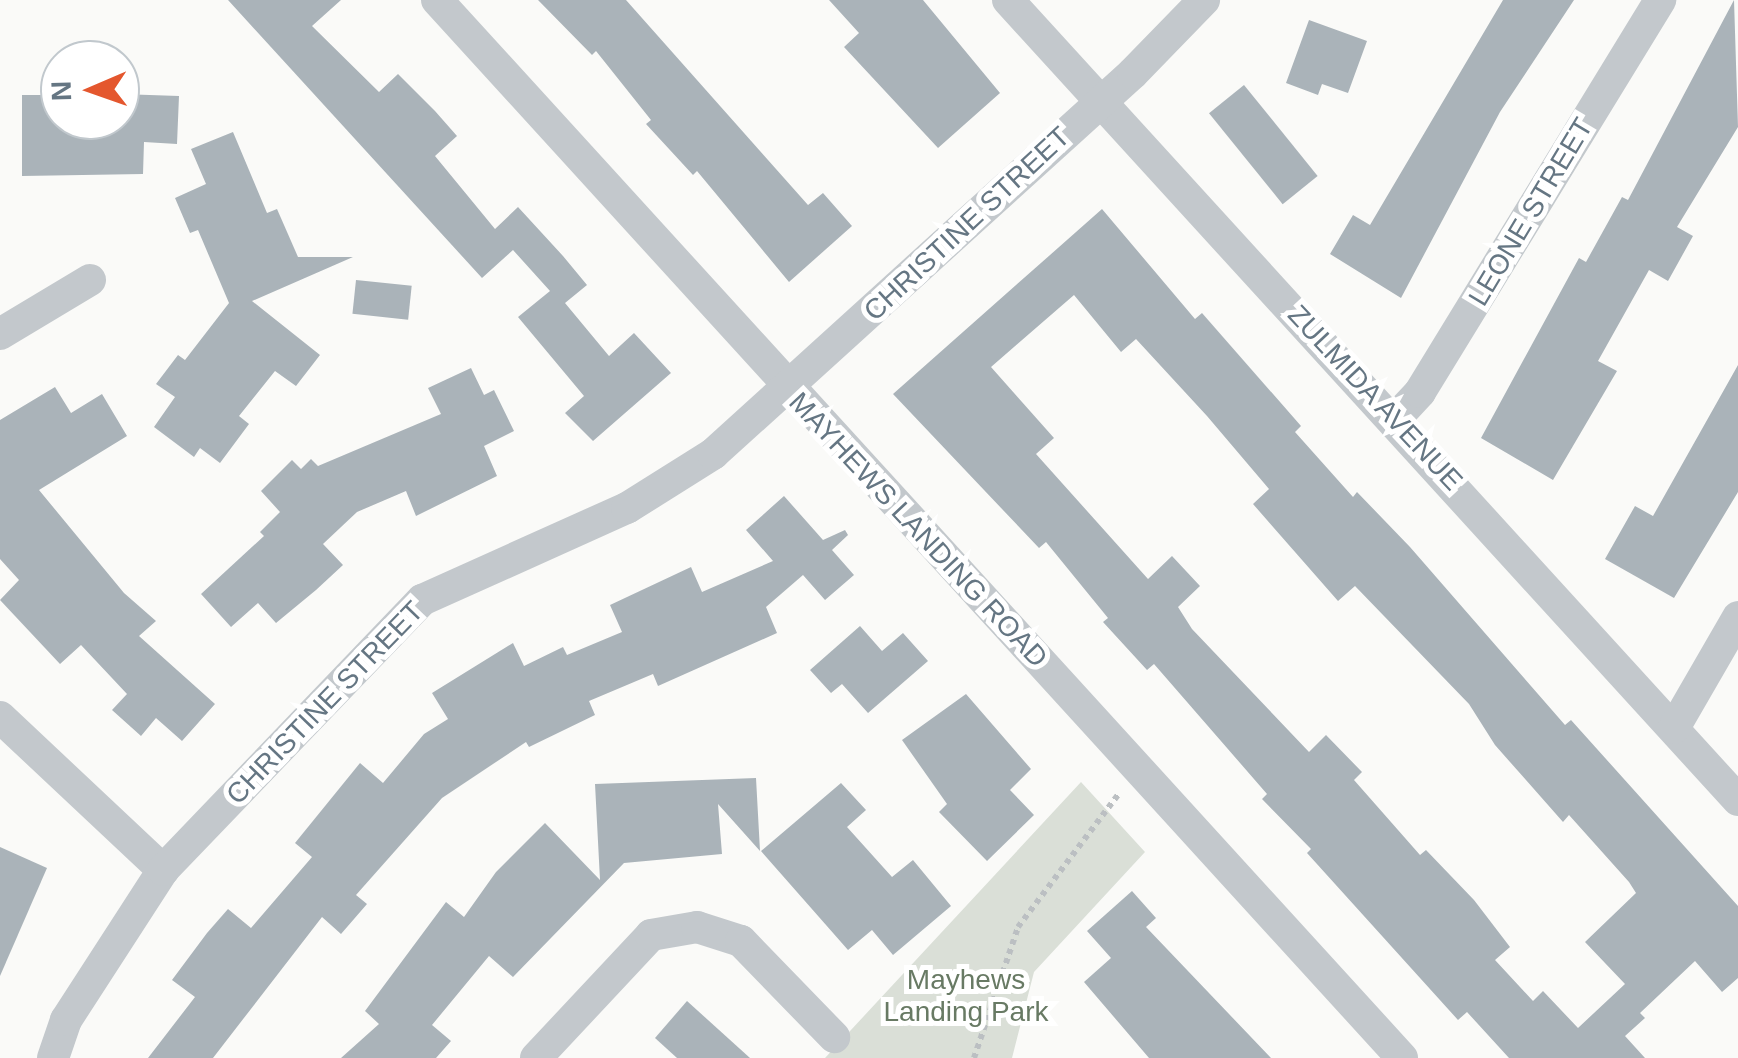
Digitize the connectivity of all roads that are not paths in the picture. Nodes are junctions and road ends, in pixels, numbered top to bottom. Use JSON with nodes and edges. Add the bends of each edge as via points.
{"nodes":[{"id":1,"x":437,"y":0,"type":"edge"},
{"id":2,"x":1008,"y":0,"type":"edge"},
{"id":3,"x":1204,"y":0,"type":"edge"},
{"id":4,"x":1660,"y":0,"type":"edge"},
{"id":5,"x":1101,"y":100,"type":"junction"},
{"id":6,"x":90,"y":280,"type":"dead end"},
{"id":7,"x":0,"y":334,"type":"edge"},
{"id":8,"x":788,"y":392,"type":"junction"},
{"id":9,"x":1396,"y":418,"type":"junction"},
{"id":10,"x":1738,"y":617,"type":"edge"},
{"id":11,"x":0,"y":717,"type":"edge"},
{"id":12,"x":1674,"y":728,"type":"junction"},
{"id":13,"x":1738,"y":800,"type":"edge"},
{"id":14,"x":163,"y":870,"type":"junction"},
{"id":15,"x":834,"y":1037,"type":"dead end"},
{"id":16,"x":53,"y":1058,"type":"edge"},
{"id":17,"x":536,"y":1058,"type":"edge"},
{"id":18,"x":1402,"y":1058,"type":"edge"}],
"edges":[{"from":1,"to":8,"type":"street","name":"MAYHEWS LANDING ROAD"},
{"from":2,"to":5,"type":"street","name":"ZULMIDA AVENUE"},
{"from":3,"to":5,"type":"street","name":"CHRISTINE STREET"},
{"from":4,"to":9,"type":"street","name":"LEONE STREET","via":[[1420,392]]},
{"from":5,"to":8,"type":"street","name":"CHRISTINE STREET"},
{"from":5,"to":9,"type":"street","name":"ZULMIDA AVENUE"},
{"from":6,"to":7,"type":"street"},
{"from":8,"to":14,"type":"street","name":"CHRISTINE STREET","via":[[713,454],[627,508],[422,600]]},
{"from":8,"to":18,"type":"street","name":"MAYHEWS LANDING ROAD"},
{"from":9,"to":12,"type":"street","name":"ZULMIDA AVENUE"},
{"from":10,"to":12,"type":"street"},
{"from":11,"to":14,"type":"street"},
{"from":12,"to":13,"type":"street","name":"ZULMIDA AVENUE"},
{"from":14,"to":16,"type":"street","name":"CHRISTINE STREET","via":[[66,1020]]},
{"from":15,"to":17,"type":"street","via":[[741,942],[697,927],[651,935]]}]}
